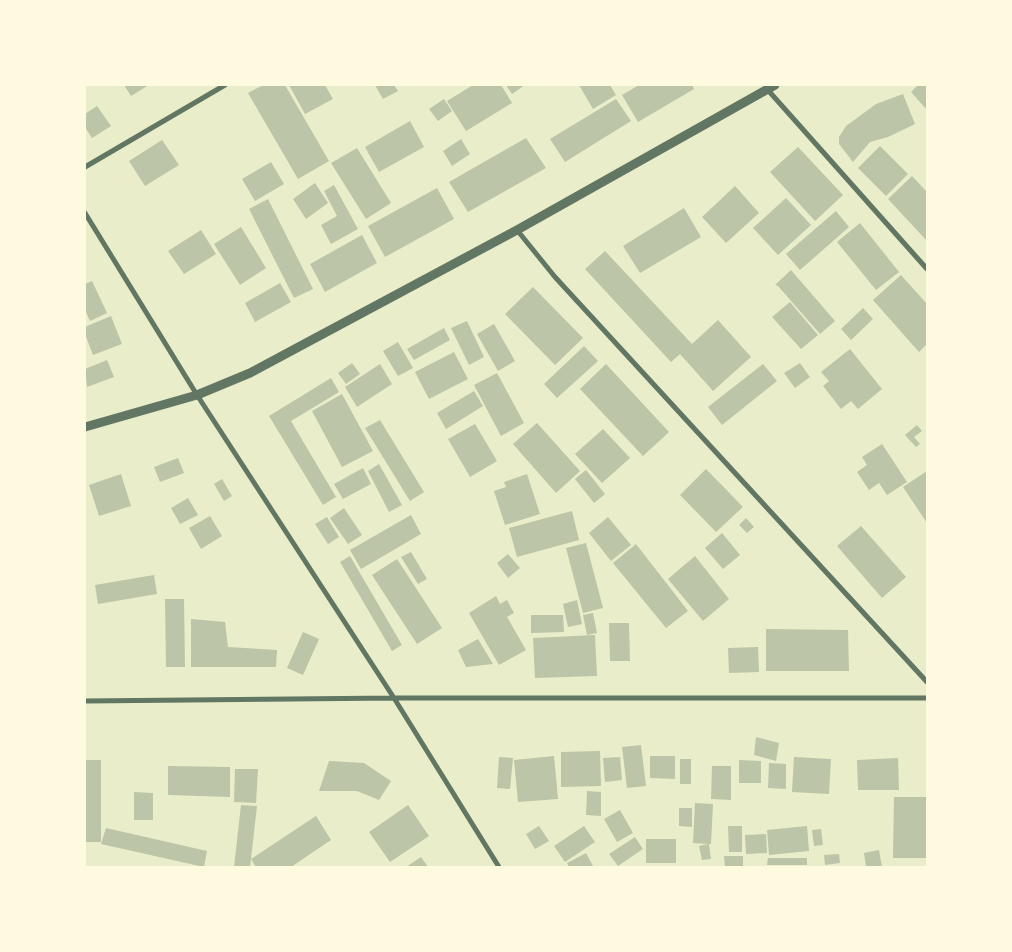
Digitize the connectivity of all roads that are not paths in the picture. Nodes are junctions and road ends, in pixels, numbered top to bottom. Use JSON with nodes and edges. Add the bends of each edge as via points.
{"nodes":[{"id":1,"x":225,"y":85,"type":"edge"},
{"id":2,"x":771,"y":87,"type":"edge"},
{"id":3,"x":85,"y":167,"type":"edge"},
{"id":4,"x":85,"y":213,"type":"edge"},
{"id":5,"x":517,"y":230,"type":"junction"},
{"id":6,"x":927,"y":269,"type":"edge"},
{"id":7,"x":197,"y":395,"type":"junction"},
{"id":8,"x":85,"y":428,"type":"edge"},
{"id":9,"x":927,"y":682,"type":"edge"},
{"id":10,"x":394,"y":698,"type":"junction"},
{"id":11,"x":927,"y":698,"type":"edge"},
{"id":12,"x":85,"y":701,"type":"edge"},
{"id":13,"x":499,"y":867,"type":"edge"}],
"edges":[{"from":1,"to":3,"type":"street"},
{"from":2,"to":5,"type":"street"},
{"from":2,"to":6,"type":"street"},
{"from":4,"to":7,"type":"street"},
{"from":5,"to":7,"type":"street","via":[[250,373]]},
{"from":5,"to":9,"type":"street","via":[[555,277]]},
{"from":7,"to":8,"type":"street"},
{"from":7,"to":10,"type":"street"},
{"from":10,"to":11,"type":"street"},
{"from":10,"to":12,"type":"street"},
{"from":10,"to":13,"type":"street"}]}
